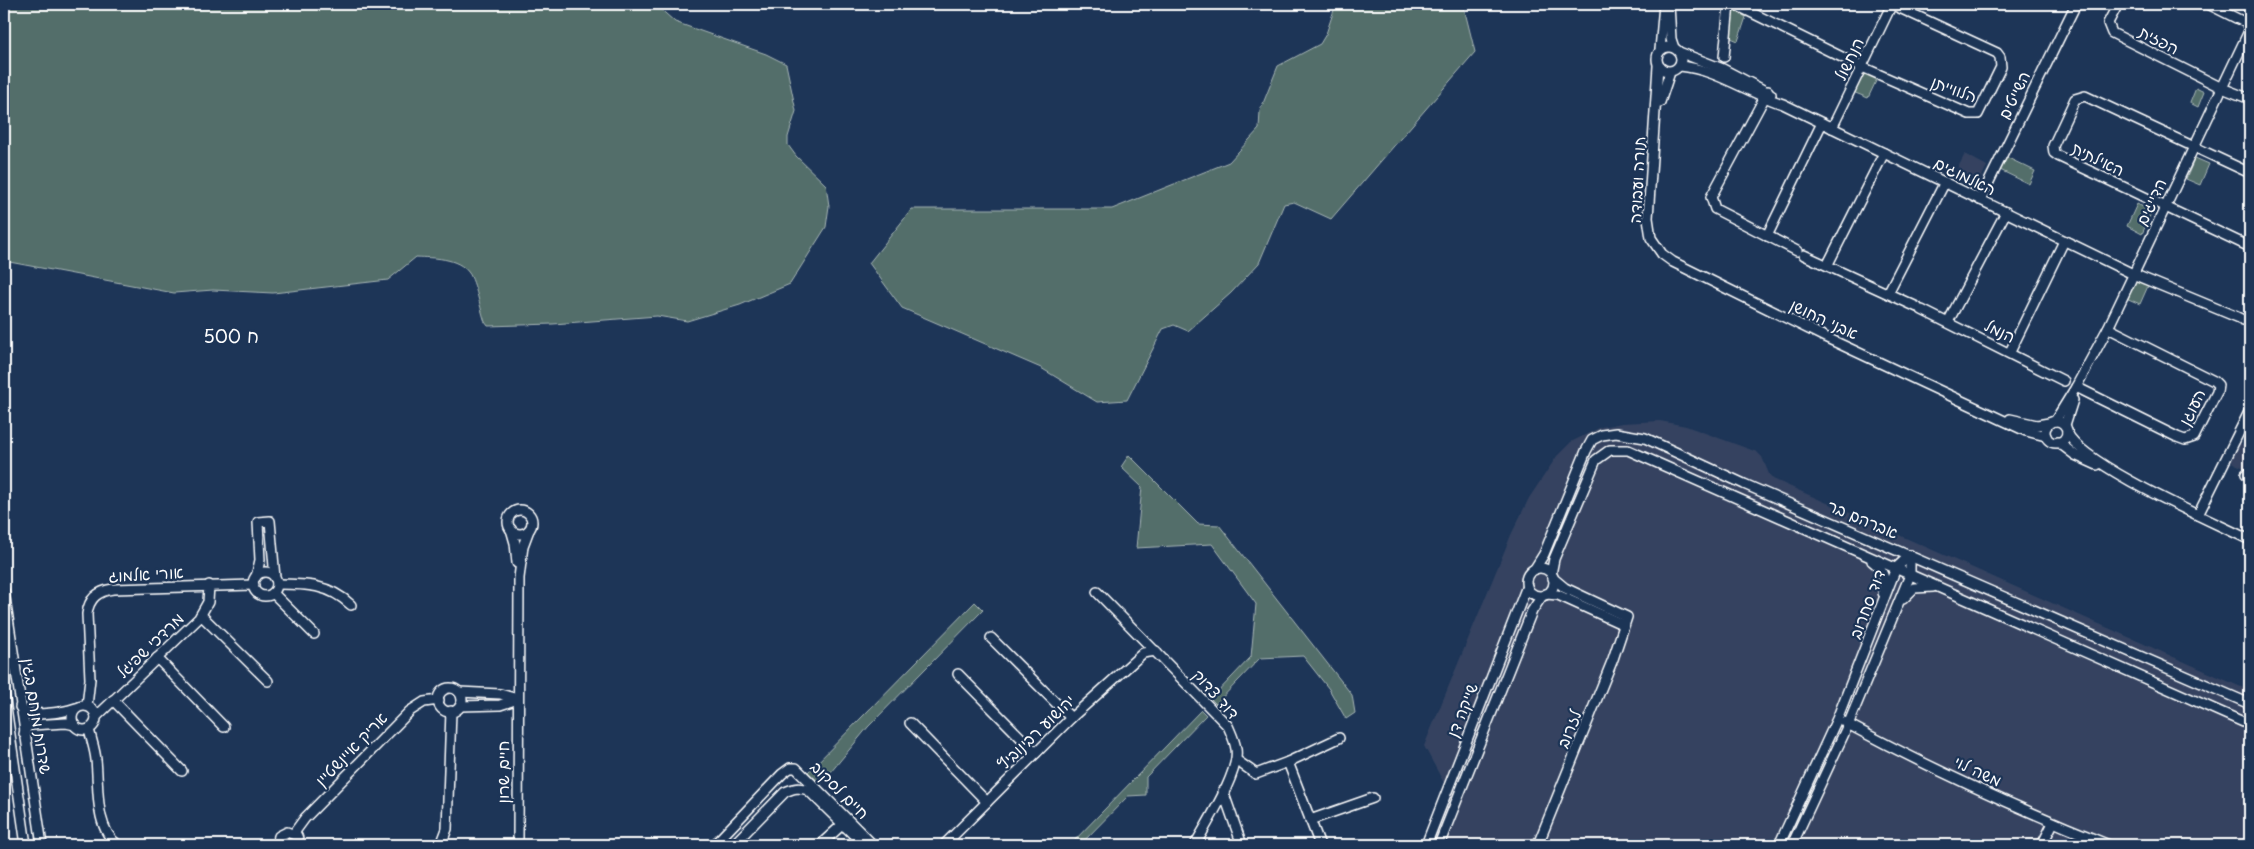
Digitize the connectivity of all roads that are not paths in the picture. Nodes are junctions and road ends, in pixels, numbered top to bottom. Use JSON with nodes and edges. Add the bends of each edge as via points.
{"nodes":[{"id":1,"x":1664,"y":4,"type":"edge"},
{"id":2,"x":1669,"y":4,"type":"edge"},
{"id":3,"x":1729,"y":4,"type":"edge"},
{"id":4,"x":1734,"y":4,"type":"edge"},
{"id":5,"x":1891,"y":4,"type":"edge"},
{"id":6,"x":2076,"y":4,"type":"edge"},
{"id":7,"x":2118,"y":4,"type":"edge"},
{"id":8,"x":2208,"y":4,"type":"edge"},
{"id":9,"x":2250,"y":25,"type":"edge"},
{"id":10,"x":2250,"y":29,"type":"edge"},
{"id":11,"x":1660,"y":50,"type":"junction"},
{"id":12,"x":1676,"y":50,"type":"junction"},
{"id":13,"x":1724,"y":57,"type":"dead end"},
{"id":14,"x":1658,"y":66,"type":"junction"},
{"id":15,"x":1680,"y":66,"type":"junction"},
{"id":16,"x":1862,"y":67,"type":"junction"},
{"id":17,"x":1670,"y":72,"type":"junction"},
{"id":18,"x":2222,"y":88,"type":"junction"},
{"id":19,"x":1766,"y":95,"type":"junction"},
{"id":20,"x":2250,"y":100,"type":"edge"},
{"id":21,"x":1656,"y":114,"type":"junction"},
{"id":22,"x":1822,"y":123,"type":"junction"},
{"id":23,"x":1832,"y":128,"type":"junction"},
{"id":24,"x":2194,"y":147,"type":"junction"},
{"id":25,"x":1884,"y":153,"type":"junction"},
{"id":26,"x":2250,"y":173,"type":"edge"},
{"id":27,"x":1944,"y":182,"type":"junction"},
{"id":28,"x":1980,"y":200,"type":"junction"},
{"id":29,"x":2165,"y":208,"type":"junction"},
{"id":30,"x":2006,"y":212,"type":"junction"},
{"id":31,"x":1767,"y":236,"type":"junction"},
{"id":32,"x":2064,"y":240,"type":"junction"},
{"id":33,"x":1656,"y":246,"type":"joint"},
{"id":34,"x":2250,"y":247,"type":"edge"},
{"id":35,"x":1828,"y":264,"type":"junction"},
{"id":36,"x":2133,"y":274,"type":"junction"},
{"id":37,"x":1888,"y":293,"type":"junction"},
{"id":38,"x":2250,"y":317,"type":"edge"},
{"id":39,"x":1948,"y":322,"type":"junction"},
{"id":40,"x":2108,"y":328,"type":"junction"},
{"id":41,"x":2010,"y":352,"type":"junction"},
{"id":42,"x":2064,"y":380,"type":"dead end"},
{"id":43,"x":2076,"y":387,"type":"junction"},
{"id":44,"x":2250,"y":410,"type":"edge"},
{"id":45,"x":1984,"y":411,"type":"junction"},
{"id":46,"x":2052,"y":422,"type":"junction"},
{"id":47,"x":2066,"y":429,"type":"junction"},
{"id":48,"x":2046,"y":436,"type":"junction"},
{"id":49,"x":2058,"y":442,"type":"junction"},
{"id":50,"x":2129,"y":480,"type":"junction"},
{"id":51,"x":2198,"y":515,"type":"junction"},
{"id":52,"x":510,"y":528,"type":"junction"},
{"id":53,"x":529,"y":530,"type":"junction"},
{"id":54,"x":2250,"y":540,"type":"edge"},
{"id":55,"x":1862,"y":554,"type":"junction"},
{"id":56,"x":1910,"y":555,"type":"junction"},
{"id":57,"x":1896,"y":568,"type":"junction"},
{"id":58,"x":1534,"y":570,"type":"junction"},
{"id":59,"x":1910,"y":575,"type":"junction"},
{"id":60,"x":1552,"y":576,"type":"junction"},
{"id":61,"x":519,"y":578,"type":"junction"},
{"id":62,"x":276,"y":580,"type":"junction"},
{"id":63,"x":255,"y":581,"type":"junction"},
{"id":64,"x":209,"y":585,"type":"junction"},
{"id":65,"x":1527,"y":586,"type":"junction"},
{"id":66,"x":1943,"y":589,"type":"junction"},
{"id":67,"x":4,"y":591,"type":"edge"},
{"id":68,"x":1097,"y":592,"type":"dead end"},
{"id":69,"x":273,"y":594,"type":"junction"},
{"id":70,"x":1544,"y":595,"type":"junction"},
{"id":71,"x":351,"y":605,"type":"dead end"},
{"id":72,"x":201,"y":615,"type":"junction"},
{"id":73,"x":1893,"y":616,"type":"junction"},
{"id":74,"x":1625,"y":621,"type":"junction"},
{"id":75,"x":1874,"y":626,"type":"junction"},
{"id":76,"x":314,"y":634,"type":"dead end"},
{"id":77,"x":991,"y":638,"type":"dead end"},
{"id":78,"x":1156,"y":651,"type":"junction"},
{"id":79,"x":157,"y":658,"type":"junction"},
{"id":80,"x":958,"y":674,"type":"dead end"},
{"id":81,"x":268,"y":681,"type":"dead end"},
{"id":82,"x":459,"y":692,"type":"junction"},
{"id":83,"x":4,"y":698,"type":"edge"},
{"id":84,"x":518,"y":699,"type":"junction"},
{"id":85,"x":113,"y":700,"type":"junction"},
{"id":86,"x":439,"y":700,"type":"junction"},
{"id":87,"x":2250,"y":704,"type":"edge"},
{"id":88,"x":87,"y":706,"type":"junction"},
{"id":89,"x":460,"y":706,"type":"junction"},
{"id":90,"x":20,"y":707,"type":"junction"},
{"id":91,"x":76,"y":708,"type":"junction"},
{"id":92,"x":1854,"y":710,"type":"junction"},
{"id":93,"x":451,"y":711,"type":"junction"},
{"id":94,"x":96,"y":717,"type":"junction"},
{"id":95,"x":1071,"y":718,"type":"junction"},
{"id":96,"x":1837,"y":719,"type":"junction"},
{"id":97,"x":910,"y":723,"type":"dead end"},
{"id":98,"x":1848,"y":725,"type":"junction"},
{"id":99,"x":2250,"y":725,"type":"edge"},
{"id":100,"x":75,"y":726,"type":"junction"},
{"id":101,"x":224,"y":727,"type":"dead end"},
{"id":102,"x":4,"y":728,"type":"edge"},
{"id":103,"x":89,"y":729,"type":"junction"},
{"id":104,"x":1860,"y":730,"type":"junction"},
{"id":105,"x":24,"y":735,"type":"junction"},
{"id":106,"x":11,"y":736,"type":"junction"},
{"id":107,"x":1339,"y":738,"type":"dead end"},
{"id":108,"x":1036,"y":753,"type":"junction"},
{"id":109,"x":1236,"y":760,"type":"junction"},
{"id":110,"x":1288,"y":762,"type":"junction"},
{"id":111,"x":182,"y":771,"type":"dead end"},
{"id":112,"x":1223,"y":791,"type":"junction"},
{"id":113,"x":1373,"y":798,"type":"dead end"},
{"id":114,"x":987,"y":802,"type":"junction"},
{"id":115,"x":1310,"y":820,"type":"junction"},
{"id":116,"x":2053,"y":823,"type":"junction"},
{"id":117,"x":843,"y":824,"type":"junction"},
{"id":118,"x":294,"y":833,"type":"junction"},
{"id":119,"x":1540,"y":844,"type":"edge"},
{"id":120,"x":26,"y":845,"type":"edge"},
{"id":121,"x":42,"y":845,"type":"edge"},
{"id":122,"x":118,"y":845,"type":"edge"},
{"id":123,"x":277,"y":845,"type":"edge"},
{"id":124,"x":300,"y":845,"type":"edge"},
{"id":125,"x":441,"y":845,"type":"edge"},
{"id":126,"x":518,"y":845,"type":"edge"},
{"id":127,"x":714,"y":845,"type":"edge"},
{"id":128,"x":733,"y":845,"type":"edge"},
{"id":129,"x":820,"y":845,"type":"edge"},
{"id":130,"x":864,"y":845,"type":"edge"},
{"id":131,"x":873,"y":845,"type":"edge"},
{"id":132,"x":944,"y":845,"type":"edge"},
{"id":133,"x":1195,"y":845,"type":"edge"},
{"id":134,"x":1242,"y":845,"type":"edge"},
{"id":135,"x":1320,"y":845,"type":"edge"},
{"id":136,"x":1426,"y":845,"type":"edge"},
{"id":137,"x":1439,"y":845,"type":"edge"},
{"id":138,"x":1779,"y":845,"type":"edge"},
{"id":139,"x":1792,"y":845,"type":"edge"},
{"id":140,"x":2042,"y":845,"type":"edge"},
{"id":141,"x":2109,"y":845,"type":"edge"}],
"edges":[{"from":1,"to":11,"type":"street"},
{"from":2,"to":12,"type":"street","via":[[1671,39]]},
{"from":3,"to":13,"type":"street"},
{"from":4,"to":16,"type":"street"},
{"from":5,"to":16,"type":"street","name":"הנחשול"},
{"from":5,"to":16,"type":"street","name":"הלווייתן","via":[[1997,53],[2001,67],[1981,111],[1969,114]]},
{"from":6,"to":28,"type":"street","name":"השייטים"},
{"from":7,"to":18,"type":"street","name":"הפזית","via":[[2108,23],[2112,33]]},
{"from":8,"to":9,"type":"street"},
{"from":10,"to":18,"type":"street","name":"הדייגים"},
{"from":11,"to":12,"type":"street","via":[[1666,47]]},
{"from":11,"to":14,"type":"street","via":[[1656,58]]},
{"from":12,"to":15,"type":"street","via":[[1681,59]]},
{"from":12,"to":19,"type":"street","name":"האלמוגים","via":[[1723,69]]},
{"from":14,"to":17,"type":"street"},
{"from":14,"to":21,"type":"street","name":"תורה ועבודה"},
{"from":15,"to":17,"type":"street"},
{"from":15,"to":19,"type":"street","name":"האלמוגים","via":[[1699,68]]},
{"from":16,"to":23,"type":"street","name":"הנחשול"},
{"from":17,"to":21,"type":"street","name":"תורה ועבודה"},
{"from":18,"to":20,"type":"street","name":"הפזית"},
{"from":18,"to":24,"type":"street","name":"הדייגים"},
{"from":19,"to":22,"type":"street","name":"האלמוגים"},
{"from":19,"to":31,"type":"street","name":"הנמל","via":[[1711,201],[1715,209]]},
{"from":21,"to":33,"type":"street","name":"תורה ועבודה","via":[[1648,218],[1651,238]]},
{"from":22,"to":23,"type":"street","name":"האלמוגים"},
{"from":22,"to":31,"type":"street"},
{"from":23,"to":25,"type":"street","name":"האלמוגים"},
{"from":24,"to":26,"type":"street","name":"האילתית"},
{"from":24,"to":29,"type":"street","name":"הדייגים"},
{"from":24,"to":29,"type":"street","name":"האילתית","via":[[2085,96],[2075,99],[2054,142],[2053,150],[2058,156]]},
{"from":25,"to":27,"type":"street","name":"האלמוגים"},
{"from":25,"to":35,"type":"street"},
{"from":27,"to":28,"type":"street","name":"האלמוגים"},
{"from":27,"to":37,"type":"street"},
{"from":28,"to":30,"type":"street","name":"האלמוגים"},
{"from":29,"to":34,"type":"street","name":"האילתית"},
{"from":29,"to":36,"type":"street","name":"הדייגים"},
{"from":30,"to":32,"type":"street","name":"האלמוגים"},
{"from":30,"to":39,"type":"street"},
{"from":31,"to":35,"type":"street","name":"הנמל"},
{"from":32,"to":36,"type":"street","name":"האלמוגים"},
{"from":32,"to":41,"type":"street"},
{"from":33,"to":45,"type":"street","name":"אבני החושן","via":[[1673,262]]},
{"from":35,"to":37,"type":"street","name":"הנמל"},
{"from":36,"to":38,"type":"street","name":"האלמוגים","via":[[2244,320]]},
{"from":36,"to":40,"type":"street","name":"הדייגים"},
{"from":37,"to":39,"type":"street","name":"הנמל"},
{"from":39,"to":41,"type":"street","name":"הנמל"},
{"from":40,"to":43,"type":"street","name":"הדייגים"},
{"from":40,"to":43,"type":"street","name":"העוגן","via":[[2218,385],[2194,437],[2185,440],[2177,437]]},
{"from":41,"to":42,"type":"street","name":"הנמל"},
{"from":43,"to":46,"type":"street","name":"הדייגים"},
{"from":43,"to":47,"type":"street","name":"הדייגים"},
{"from":44,"to":51,"type":"street"},
{"from":45,"to":46,"type":"street","name":"אבני החושן","via":[[2037,425]]},
{"from":45,"to":48,"type":"street","name":"אבני החושן","via":[[2029,432]]},
{"from":46,"to":47,"type":"street"},
{"from":46,"to":48,"type":"street","via":[[2045,429]]},
{"from":47,"to":49,"type":"street","via":[[2064,439]]},
{"from":47,"to":50,"type":"street","via":[[2069,438],[2090,455]]},
{"from":48,"to":49,"type":"street"},
{"from":49,"to":50,"type":"street","via":[[2075,455]]},
{"from":50,"to":51,"type":"street"},
{"from":51,"to":54,"type":"street"},
{"from":52,"to":53,"type":"street","via":[[518,534]]},
{"from":52,"to":53,"type":"street","via":[[510,516],[521,510],[530,516]]},
{"from":52,"to":61,"type":"street","name":"חיים שרון"},
{"from":53,"to":61,"type":"street","name":"חיים שרון","via":[[523,546]]},
{"from":55,"to":57,"type":"street","name":"אברהם בר"},
{"from":55,"to":60,"type":"street","name":"אברהם בר","via":[[1632,451],[1618,449],[1604,453],[1592,466],[1554,559]]},
{"from":55,"to":75,"type":"street","via":[[1879,566],[1884,577]]},
{"from":56,"to":57,"type":"street","name":"דוד סחרוב"},
{"from":56,"to":58,"type":"street","name":"אברהם בר","via":[[1645,438],[1616,433],[1598,436],[1589,446],[1544,554]]},
{"from":56,"to":59,"type":"street","name":"דוד סחרוב"},
{"from":56,"to":87,"type":"street","name":"אברהם בר"},
{"from":57,"to":59,"type":"street","name":"אברהם בר"},
{"from":57,"to":75,"type":"street","name":"דוד סחרוב"},
{"from":58,"to":60,"type":"street","via":[[1543,568]]},
{"from":58,"to":65,"type":"street","via":[[1527,577]]},
{"from":59,"to":66,"type":"street","name":"אברהם בר"},
{"from":59,"to":73,"type":"street","name":"דוד סחרוב"},
{"from":60,"to":70,"type":"street","via":[[1553,588]]},
{"from":60,"to":74,"type":"street","via":[[1565,588]]},
{"from":61,"to":84,"type":"street","name":"חיים שרון"},
{"from":62,"to":63,"type":"street","via":[[266,572]]},
{"from":62,"to":63,"type":"street","via":[[270,521],[258,522],[260,560]]},
{"from":62,"to":69,"type":"street"},
{"from":62,"to":71,"type":"street","via":[[322,586]]},
{"from":63,"to":64,"type":"street","name":"אורי אלמוג"},
{"from":63,"to":69,"type":"street","via":[[255,590],[261,595]]},
{"from":64,"to":72,"type":"street","name":"מרדכי שפיגל","via":[[208,602]]},
{"from":64,"to":88,"type":"street","name":"אורי אלמוג","via":[[113,589],[94,596],[87,614],[90,676]]},
{"from":65,"to":70,"type":"street","via":[[1532,594]]},
{"from":65,"to":136,"type":"street","name":"שייקה דן"},
{"from":66,"to":73,"type":"street","via":[[1932,586],[1914,588]]},
{"from":66,"to":99,"type":"street","name":"אברהם בר"},
{"from":67,"to":90,"type":"street","name":"שדרות מנחם בגין"},
{"from":68,"to":78,"type":"street","name":"דוד צדוק"},
{"from":69,"to":76,"type":"street"},
{"from":70,"to":74,"type":"street","via":[[1558,595]]},
{"from":70,"to":137,"type":"street","name":"שייקה דן","via":[[1532,610]]},
{"from":72,"to":79,"type":"street","name":"מרדכי שפיגל"},
{"from":72,"to":81,"type":"street"},
{"from":73,"to":92,"type":"street","name":"דוד סחרוב"},
{"from":74,"to":119,"type":"street","name":"לזרוב"},
{"from":75,"to":96,"type":"street","name":"דוד סחרוב"},
{"from":77,"to":95,"type":"street"},
{"from":78,"to":95,"type":"street","name":"יהושוע רבינוביץ","via":[[1143,653]]},
{"from":78,"to":109,"type":"street","name":"דוד צדוק","via":[[1228,726],[1236,749]]},
{"from":79,"to":85,"type":"street","name":"מרדכי שפיגל"},
{"from":79,"to":101,"type":"street"},
{"from":80,"to":108,"type":"street"},
{"from":82,"to":84,"type":"street","via":[[500,694]]},
{"from":82,"to":86,"type":"street","via":[[453,688],[446,689],[440,693]]},
{"from":82,"to":89,"type":"street"},
{"from":83,"to":106,"type":"street","name":"שדרות מנחם בגין"},
{"from":84,"to":89,"type":"street","via":[[500,705]]},
{"from":84,"to":126,"type":"street","name":"חיים שרון"},
{"from":85,"to":94,"type":"street","name":"מרדכי שפיגל"},
{"from":85,"to":111,"type":"street"},
{"from":86,"to":93,"type":"street","via":[[443,708]]},
{"from":86,"to":118,"type":"street","name":"אריק איינשטיין","via":[[424,702],[410,711]]},
{"from":88,"to":91,"type":"street"},
{"from":88,"to":94,"type":"street"},
{"from":89,"to":93,"type":"street"},
{"from":90,"to":91,"type":"street","via":[[30,714]]},
{"from":90,"to":105,"type":"street","name":"שדרות מנחם בגין"},
{"from":91,"to":100,"type":"street","via":[[72,715]]},
{"from":92,"to":98,"type":"street","name":"דוד סחרוב"},
{"from":92,"to":104,"type":"street"},
{"from":93,"to":125,"type":"street","via":[[447,829]]},
{"from":94,"to":103,"type":"street"},
{"from":95,"to":108,"type":"street","name":"יהושוע רבינוביץ"},
{"from":96,"to":98,"type":"street","name":"משה לוי"},
{"from":96,"to":138,"type":"street","name":"דוד סחרוב"},
{"from":97,"to":114,"type":"street"},
{"from":98,"to":104,"type":"street","name":"משה לוי"},
{"from":98,"to":139,"type":"street","name":"דוד סחרוב"},
{"from":100,"to":103,"type":"street"},
{"from":100,"to":105,"type":"street","via":[[67,723],[31,725]]},
{"from":102,"to":106,"type":"street"},
{"from":103,"to":122,"type":"street","via":[[96,758],[103,824],[108,837]]},
{"from":104,"to":116,"type":"street","name":"משה לוי"},
{"from":105,"to":121,"type":"street","name":"שדרות מנחם בגין"},
{"from":106,"to":120,"type":"street","name":"שדרות מנחם בגין"},
{"from":107,"to":110,"type":"street"},
{"from":108,"to":114,"type":"street","name":"יהושוע רבינוביץ"},
{"from":109,"to":110,"type":"street","via":[[1256,774]]},
{"from":109,"to":112,"type":"street","name":"דוד צדוק","via":[[1232,778]]},
{"from":110,"to":115,"type":"street"},
{"from":112,"to":133,"type":"street","name":"דוד צדוק"},
{"from":112,"to":134,"type":"street"},
{"from":113,"to":115,"type":"street"},
{"from":114,"to":132,"type":"street","name":"יהושוע רבינוביץ"},
{"from":115,"to":135,"type":"street"},
{"from":116,"to":140,"type":"street"},
{"from":116,"to":141,"type":"street","name":"משה לוי"},
{"from":117,"to":128,"type":"street","name":"חיים לסקוב","via":[[808,790],[794,788],[785,792]]},
{"from":117,"to":129,"type":"street"},
{"from":117,"to":130,"type":"street","name":"חיים לסקוב"},
{"from":118,"to":123,"type":"street","name":"אריק איינשטיין","via":[[281,834]]},
{"from":118,"to":124,"type":"street"},
{"from":127,"to":131,"type":"street","name":"חיים לסקוב","via":[[790,768],[799,770]]}]}
